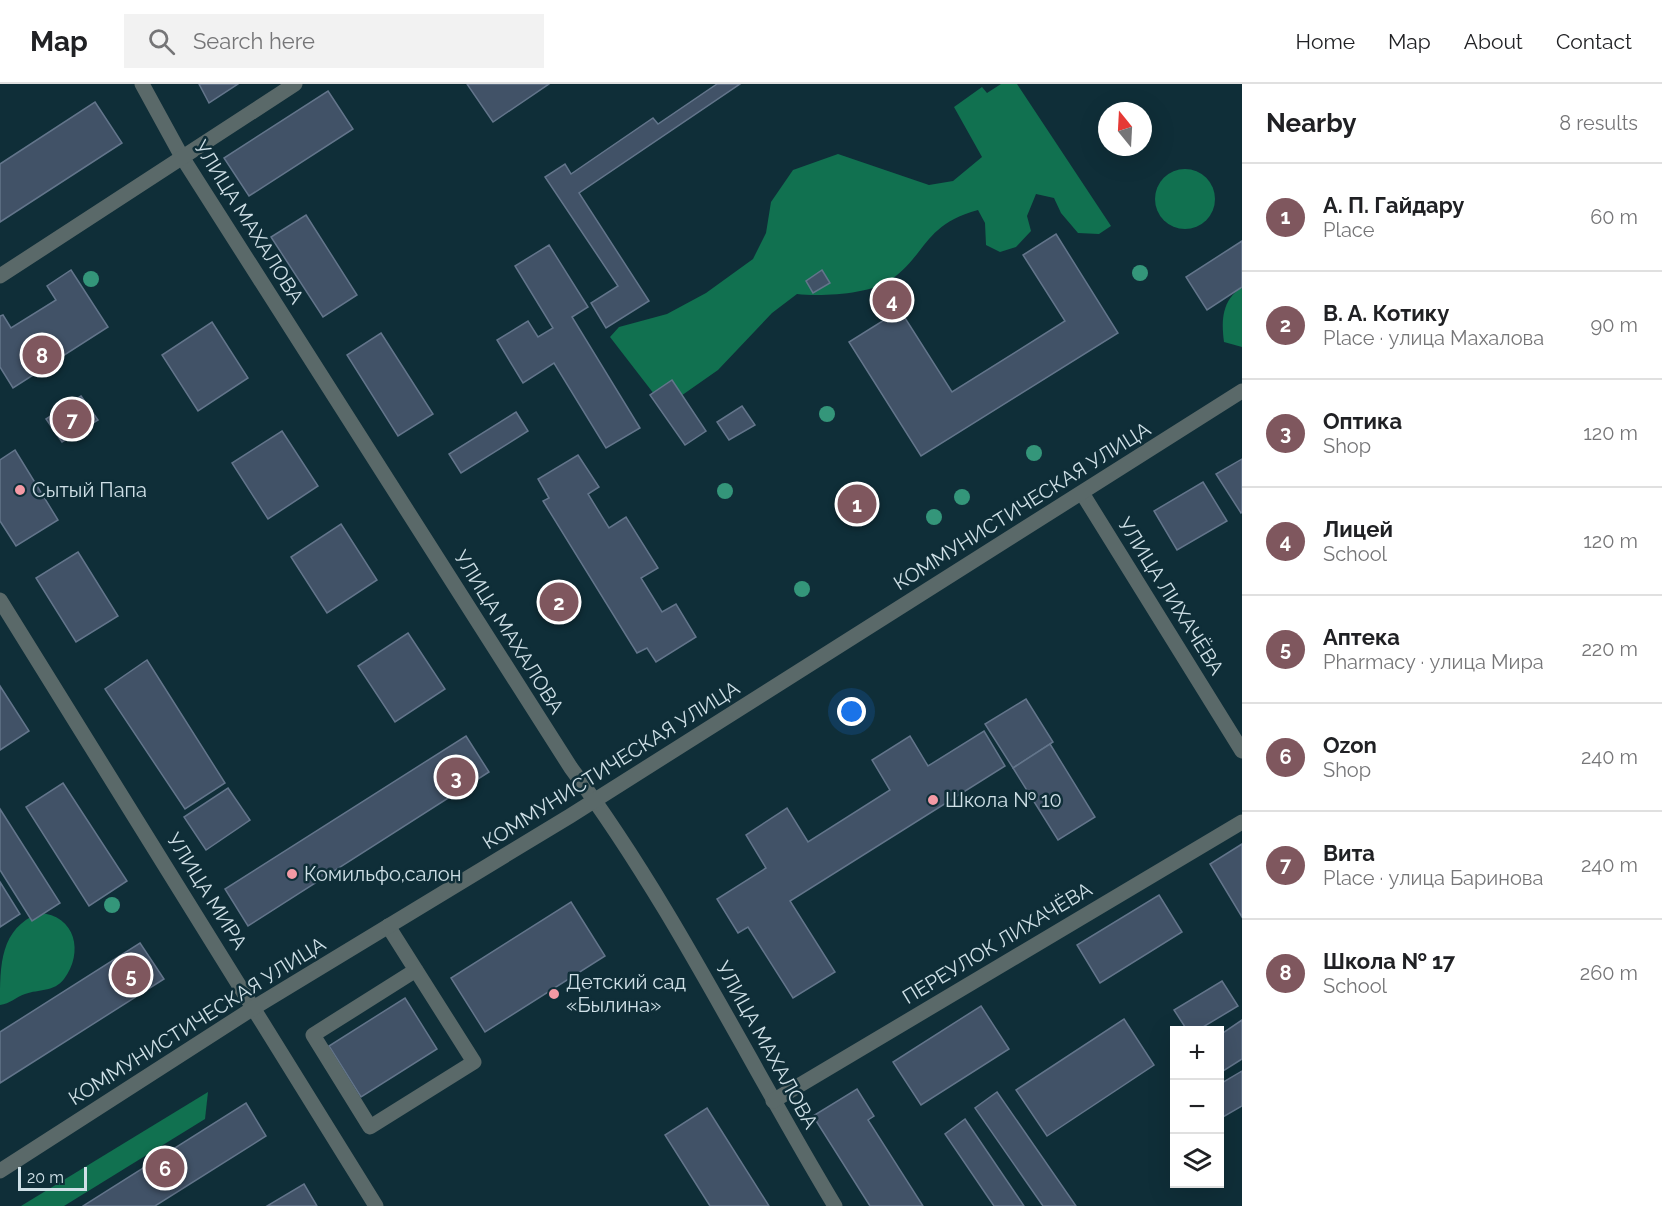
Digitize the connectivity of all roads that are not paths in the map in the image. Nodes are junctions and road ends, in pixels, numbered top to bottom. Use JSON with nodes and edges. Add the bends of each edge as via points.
{"nodes":[{"id":1,"x":142,"y":84,"type":"edge"},
{"id":2,"x":295,"y":84,"type":"edge"},
{"id":3,"x":182,"y":157,"type":"junction"},
{"id":4,"x":0,"y":276,"type":"edge"},
{"id":5,"x":1242,"y":391,"type":"edge"},
{"id":6,"x":1082,"y":493,"type":"junction"},
{"id":7,"x":0,"y":600,"type":"edge"},
{"id":8,"x":1242,"y":751,"type":"edge"},
{"id":9,"x":595,"y":800,"type":"junction"},
{"id":10,"x":1242,"y":822,"type":"edge"},
{"id":11,"x":388,"y":926,"type":"junction"},
{"id":12,"x":416,"y":970,"type":"junction"},
{"id":13,"x":255,"y":1007,"type":"junction"},
{"id":14,"x":773,"y":1101,"type":"junction"},
{"id":15,"x":0,"y":1171,"type":"edge"},
{"id":16,"x":376,"y":1206,"type":"edge"},
{"id":17,"x":835,"y":1206,"type":"edge"}],
"edges":[{"from":1,"to":3,"type":"street","name":"УЛИЦА МАХАЛОВА"},
{"from":2,"to":3,"type":"street"},
{"from":3,"to":4,"type":"street"},
{"from":3,"to":9,"type":"street","name":"УЛИЦА МАХАЛОВА","via":[[564,758]]},
{"from":5,"to":6,"type":"street","name":"КОММУНИСТИЧЕСКАЯ УЛИЦА"},
{"from":6,"to":8,"type":"street","name":"УЛИЦА ЛИХАЧЁВА"},
{"from":6,"to":9,"type":"street","name":"КОММУНИСТИЧЕСКАЯ УЛИЦА"},
{"from":7,"to":13,"type":"street","name":"УЛИЦА МИРА"},
{"from":9,"to":11,"type":"street","name":"КОММУНИСТИЧЕСКАЯ УЛИЦА"},
{"from":9,"to":14,"type":"street","name":"УЛИЦА МАХАЛОВА","via":[[716,996]]},
{"from":10,"to":14,"type":"street","name":"ПЕРЕУЛОК ЛИХАЧЁВА"},
{"from":11,"to":12,"type":"street"},
{"from":11,"to":13,"type":"street","name":"КОММУНИСТИЧЕСКАЯ УЛИЦА"},
{"from":12,"to":12,"type":"street","via":[[474,1062],[370,1127],[313,1035]]},
{"from":13,"to":15,"type":"street","name":"КОММУНИСТИЧЕСКАЯ УЛИЦА"},
{"from":13,"to":16,"type":"street","name":"УЛИЦА МИРА"},
{"from":14,"to":17,"type":"street","name":"УЛИЦА МАХАЛОВА"}]}
